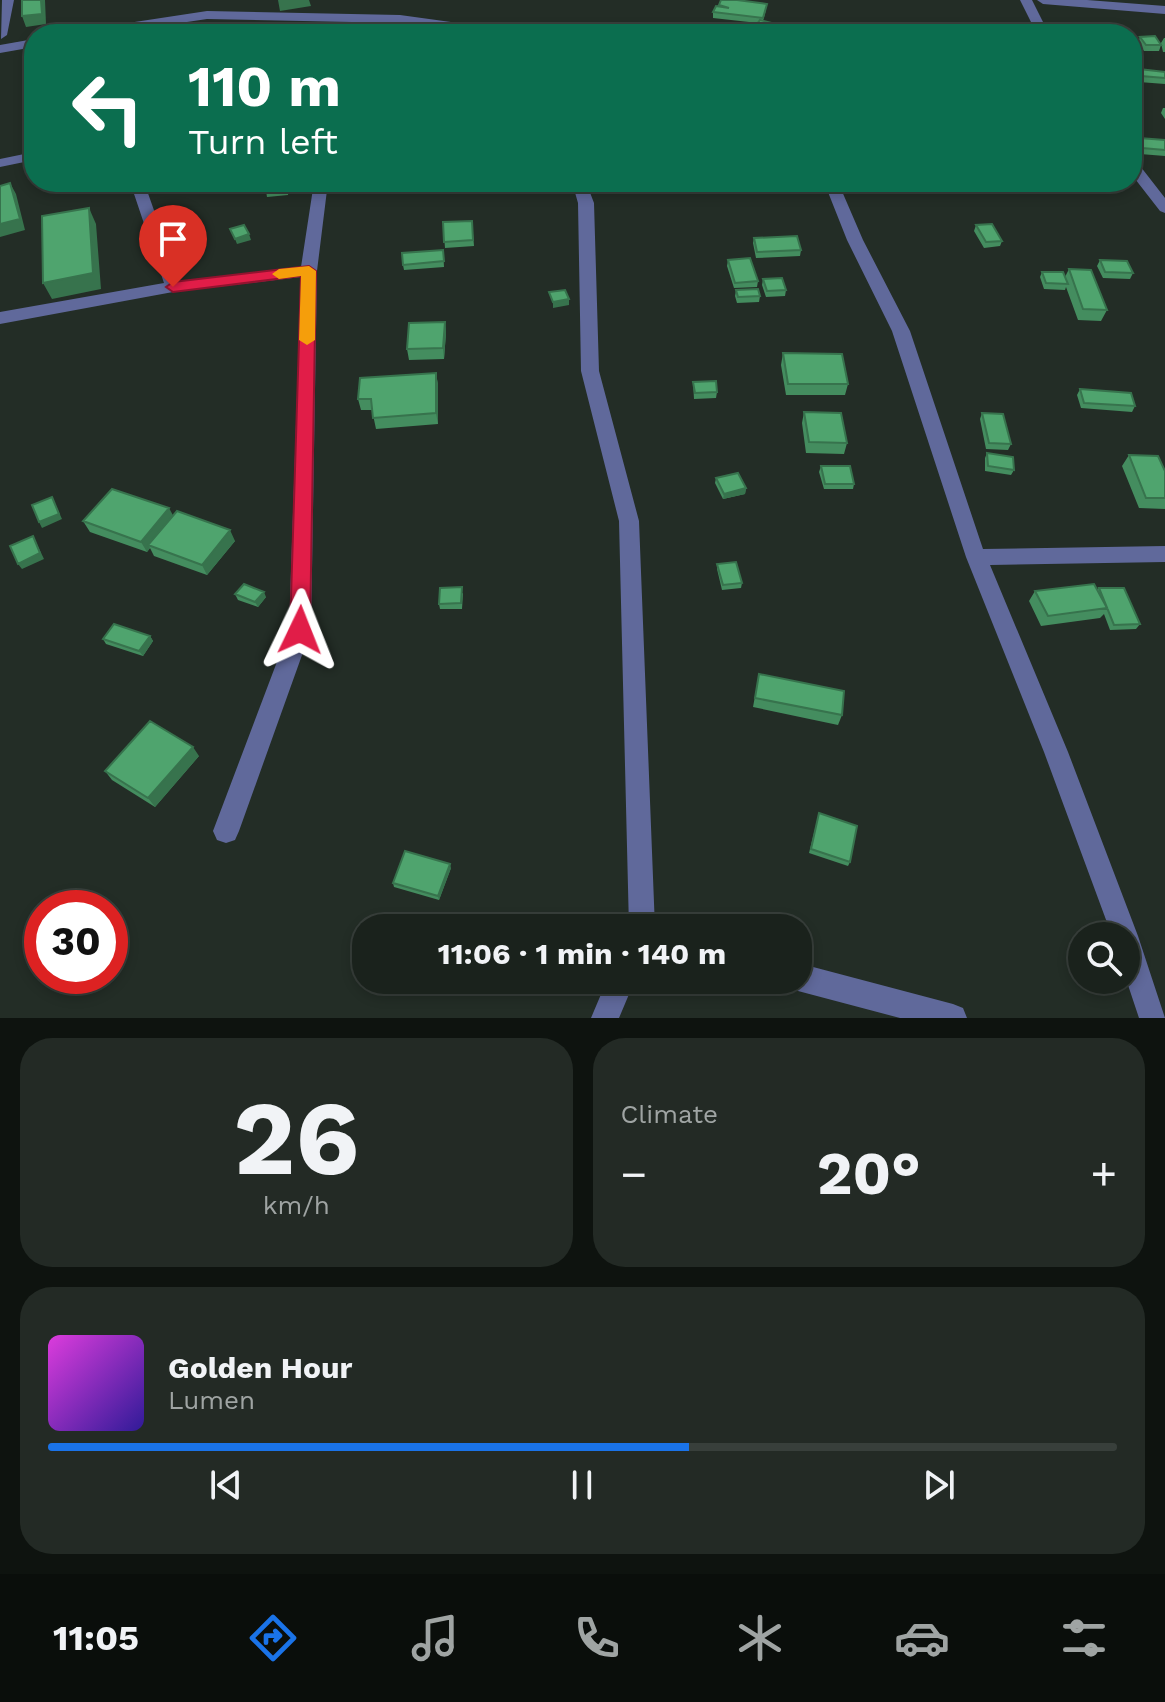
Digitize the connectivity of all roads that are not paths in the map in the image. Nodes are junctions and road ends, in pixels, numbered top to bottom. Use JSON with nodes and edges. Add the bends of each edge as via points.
{"nodes":[{"id":1,"x":8,"y":0,"type":"edge"},
{"id":2,"x":206,"y":0,"type":"edge"},
{"id":3,"x":1026,"y":0,"type":"edge"},
{"id":4,"x":1043,"y":0,"type":"edge"},
{"id":5,"x":1165,"y":10,"type":"edge"},
{"id":6,"x":207,"y":15,"type":"junction"},
{"id":7,"x":322,"y":17,"type":"junction"},
{"id":8,"x":150,"y":24,"type":"edge"},
{"id":9,"x":322,"y":24,"type":"edge"},
{"id":10,"x":436,"y":24,"type":"edge"},
{"id":11,"x":1038,"y":24,"type":"edge"},
{"id":12,"x":1,"y":35,"type":"edge"},
{"id":13,"x":24,"y":45,"type":"edge"},
{"id":14,"x":0,"y":49,"type":"edge"},
{"id":15,"x":24,"y":158,"type":"edge"},
{"id":16,"x":0,"y":163,"type":"edge"},
{"id":17,"x":1142,"y":177,"type":"edge"},
{"id":18,"x":140,"y":192,"type":"edge"},
{"id":19,"x":320,"y":192,"type":"edge"},
{"id":20,"x":582,"y":192,"type":"edge"},
{"id":21,"x":835,"y":192,"type":"edge"},
{"id":22,"x":1163,"y":202,"type":"edge"},
{"id":23,"x":309,"y":271,"type":"junction"},
{"id":24,"x":173,"y":287,"type":"junction"},
{"id":25,"x":0,"y":318,"type":"edge"},
{"id":26,"x":1165,"y":554,"type":"edge"},
{"id":27,"x":976,"y":557,"type":"junction"},
{"id":28,"x":226,"y":831,"type":"dead end"},
{"id":29,"x":642,"y":914,"type":"edge"},
{"id":30,"x":1119,"y":922,"type":"edge"},
{"id":31,"x":812,"y":981,"type":"edge"},
{"id":32,"x":1140,"y":981,"type":"edge"},
{"id":33,"x":615,"y":994,"type":"edge"},
{"id":34,"x":605,"y":1018,"type":"edge"},
{"id":35,"x":953,"y":1018,"type":"edge"},
{"id":36,"x":1153,"y":1018,"type":"edge"}],
"edges":[{"from":1,"to":12,"type":"street"},
{"from":2,"to":6,"type":"street"},
{"from":3,"to":11,"type":"street"},
{"from":4,"to":5,"type":"street"},
{"from":6,"to":7,"type":"street"},
{"from":6,"to":8,"type":"street"},
{"from":7,"to":9,"type":"street"},
{"from":7,"to":10,"type":"street"},
{"from":13,"to":14,"type":"street"},
{"from":15,"to":16,"type":"street"},
{"from":17,"to":22,"type":"street"},
{"from":18,"to":24,"type":"street"},
{"from":19,"to":23,"type":"street"},
{"from":20,"to":29,"type":"street","via":[[590,371],[629,521]]},
{"from":21,"to":27,"type":"street","via":[[901,331]]},
{"from":23,"to":24,"type":"street"},
{"from":23,"to":28,"type":"street","via":[[300,630]]},
{"from":24,"to":25,"type":"street"},
{"from":26,"to":27,"type":"street"},
{"from":27,"to":30,"type":"street"},
{"from":31,"to":35,"type":"street"},
{"from":32,"to":36,"type":"street"},
{"from":33,"to":34,"type":"street"}]}
